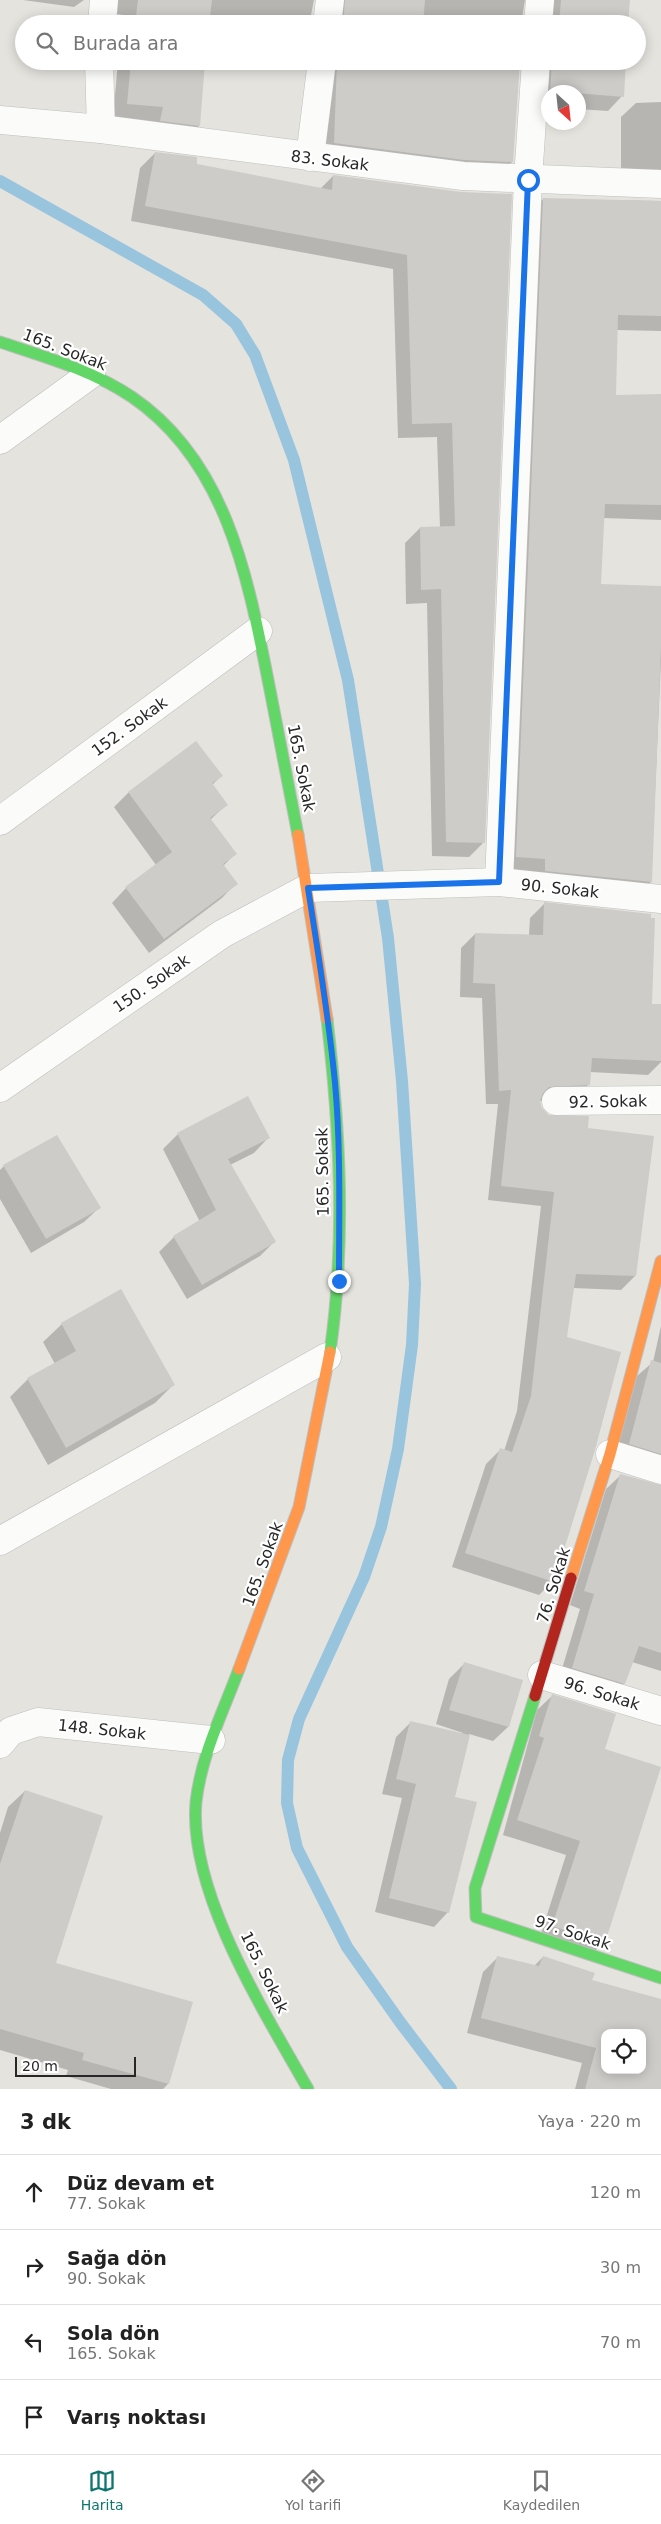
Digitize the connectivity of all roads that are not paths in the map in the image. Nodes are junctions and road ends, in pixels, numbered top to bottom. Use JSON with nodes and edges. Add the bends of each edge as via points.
{"nodes":[{"id":1,"x":104,"y":0,"type":"edge"},
{"id":2,"x":330,"y":0,"type":"edge"},
{"id":3,"x":540,"y":0,"type":"edge"},
{"id":4,"x":103,"y":15,"type":"edge"},
{"id":5,"x":328,"y":15,"type":"edge"},
{"id":6,"x":539,"y":15,"type":"edge"},
{"id":7,"x":100,"y":70,"type":"edge"},
{"id":8,"x":321,"y":70,"type":"edge"},
{"id":9,"x":535,"y":70,"type":"edge"},
{"id":10,"x":0,"y":120,"type":"edge"},
{"id":11,"x":101,"y":129,"type":"junction"},
{"id":12,"x":310,"y":158,"type":"junction"},
{"id":13,"x":528,"y":180,"type":"junction"},
{"id":14,"x":661,"y":184,"type":"edge"},
{"id":15,"x":0,"y":342,"type":"edge"},
{"id":16,"x":92,"y":374,"type":"junction"},
{"id":17,"x":0,"y":440,"type":"edge"},
{"id":18,"x":258,"y":631,"type":"junction"},
{"id":19,"x":0,"y":821,"type":"edge"},
{"id":20,"x":499,"y":882,"type":"junction"},
{"id":21,"x":308,"y":888,"type":"junction"},
{"id":22,"x":661,"y":898,"type":"edge"},
{"id":23,"x":0,"y":1088,"type":"edge"},
{"id":24,"x":661,"y":1100,"type":"edge"},
{"id":25,"x":556,"y":1102,"type":"dead end"},
{"id":26,"x":661,"y":1261,"type":"edge"},
{"id":27,"x":328,"y":1357,"type":"junction"},
{"id":28,"x":610,"y":1454,"type":"junction"},
{"id":29,"x":661,"y":1470,"type":"edge"},
{"id":30,"x":0,"y":1541,"type":"edge"},
{"id":31,"x":542,"y":1675,"type":"junction"},
{"id":32,"x":661,"y":1711,"type":"edge"},
{"id":33,"x":212,"y":1740,"type":"junction"},
{"id":34,"x":0,"y":1744,"type":"edge"},
{"id":35,"x":476,"y":1917,"type":"joint"},
{"id":36,"x":661,"y":1978,"type":"edge"},
{"id":37,"x":308,"y":2089,"type":"edge"}],
"edges":[{"from":1,"to":4,"type":"street"},
{"from":2,"to":5,"type":"street"},
{"from":3,"to":6,"type":"street"},
{"from":7,"to":11,"type":"street"},
{"from":8,"to":12,"type":"street"},
{"from":9,"to":13,"type":"street"},
{"from":10,"to":11,"type":"street","name":"83. Sokak"},
{"from":11,"to":12,"type":"street","name":"83. Sokak"},
{"from":12,"to":13,"type":"street","name":"83. Sokak","via":[[463,176]]},
{"from":13,"to":14,"type":"street","name":"83. Sokak"},
{"from":13,"to":20,"type":"street"},
{"from":15,"to":16,"type":"main road","name":"165. Sokak"},
{"from":16,"to":17,"type":"street"},
{"from":16,"to":18,"type":"main road","name":"165. Sokak","via":[[134,398],[166,427],[197,464],[222,508],[240,556]]},
{"from":18,"to":19,"type":"street","name":"152. Sokak"},
{"from":18,"to":21,"type":"main road","name":"165. Sokak"},
{"from":20,"to":21,"type":"street","name":"90. Sokak"},
{"from":20,"to":22,"type":"street","name":"90. Sokak"},
{"from":21,"to":23,"type":"street","name":"150. Sokak","via":[[222,934]]},
{"from":21,"to":27,"type":"main road","name":"165. Sokak","via":[[335,1085],[340,1182],[339,1281]]},
{"from":24,"to":25,"type":"street","name":"92. Sokak"},
{"from":26,"to":28,"type":"main road","name":"76. Sokak"},
{"from":27,"to":30,"type":"street"},
{"from":27,"to":33,"type":"main road","name":"165. Sokak","via":[[302,1500],[273,1585]]},
{"from":28,"to":29,"type":"street"},
{"from":28,"to":31,"type":"main road","name":"76. Sokak"},
{"from":31,"to":32,"type":"street","name":"96. Sokak"},
{"from":31,"to":35,"type":"main road","name":"76. Sokak","via":[[475,1888]]},
{"from":33,"to":34,"type":"street","name":"148. Sokak","via":[[38,1722],[12,1730]]},
{"from":33,"to":37,"type":"main road","name":"165. Sokak","via":[[196,1806],[199,1857],[220,1917],[253,1988]]},
{"from":35,"to":36,"type":"main road","name":"97. Sokak"}]}
